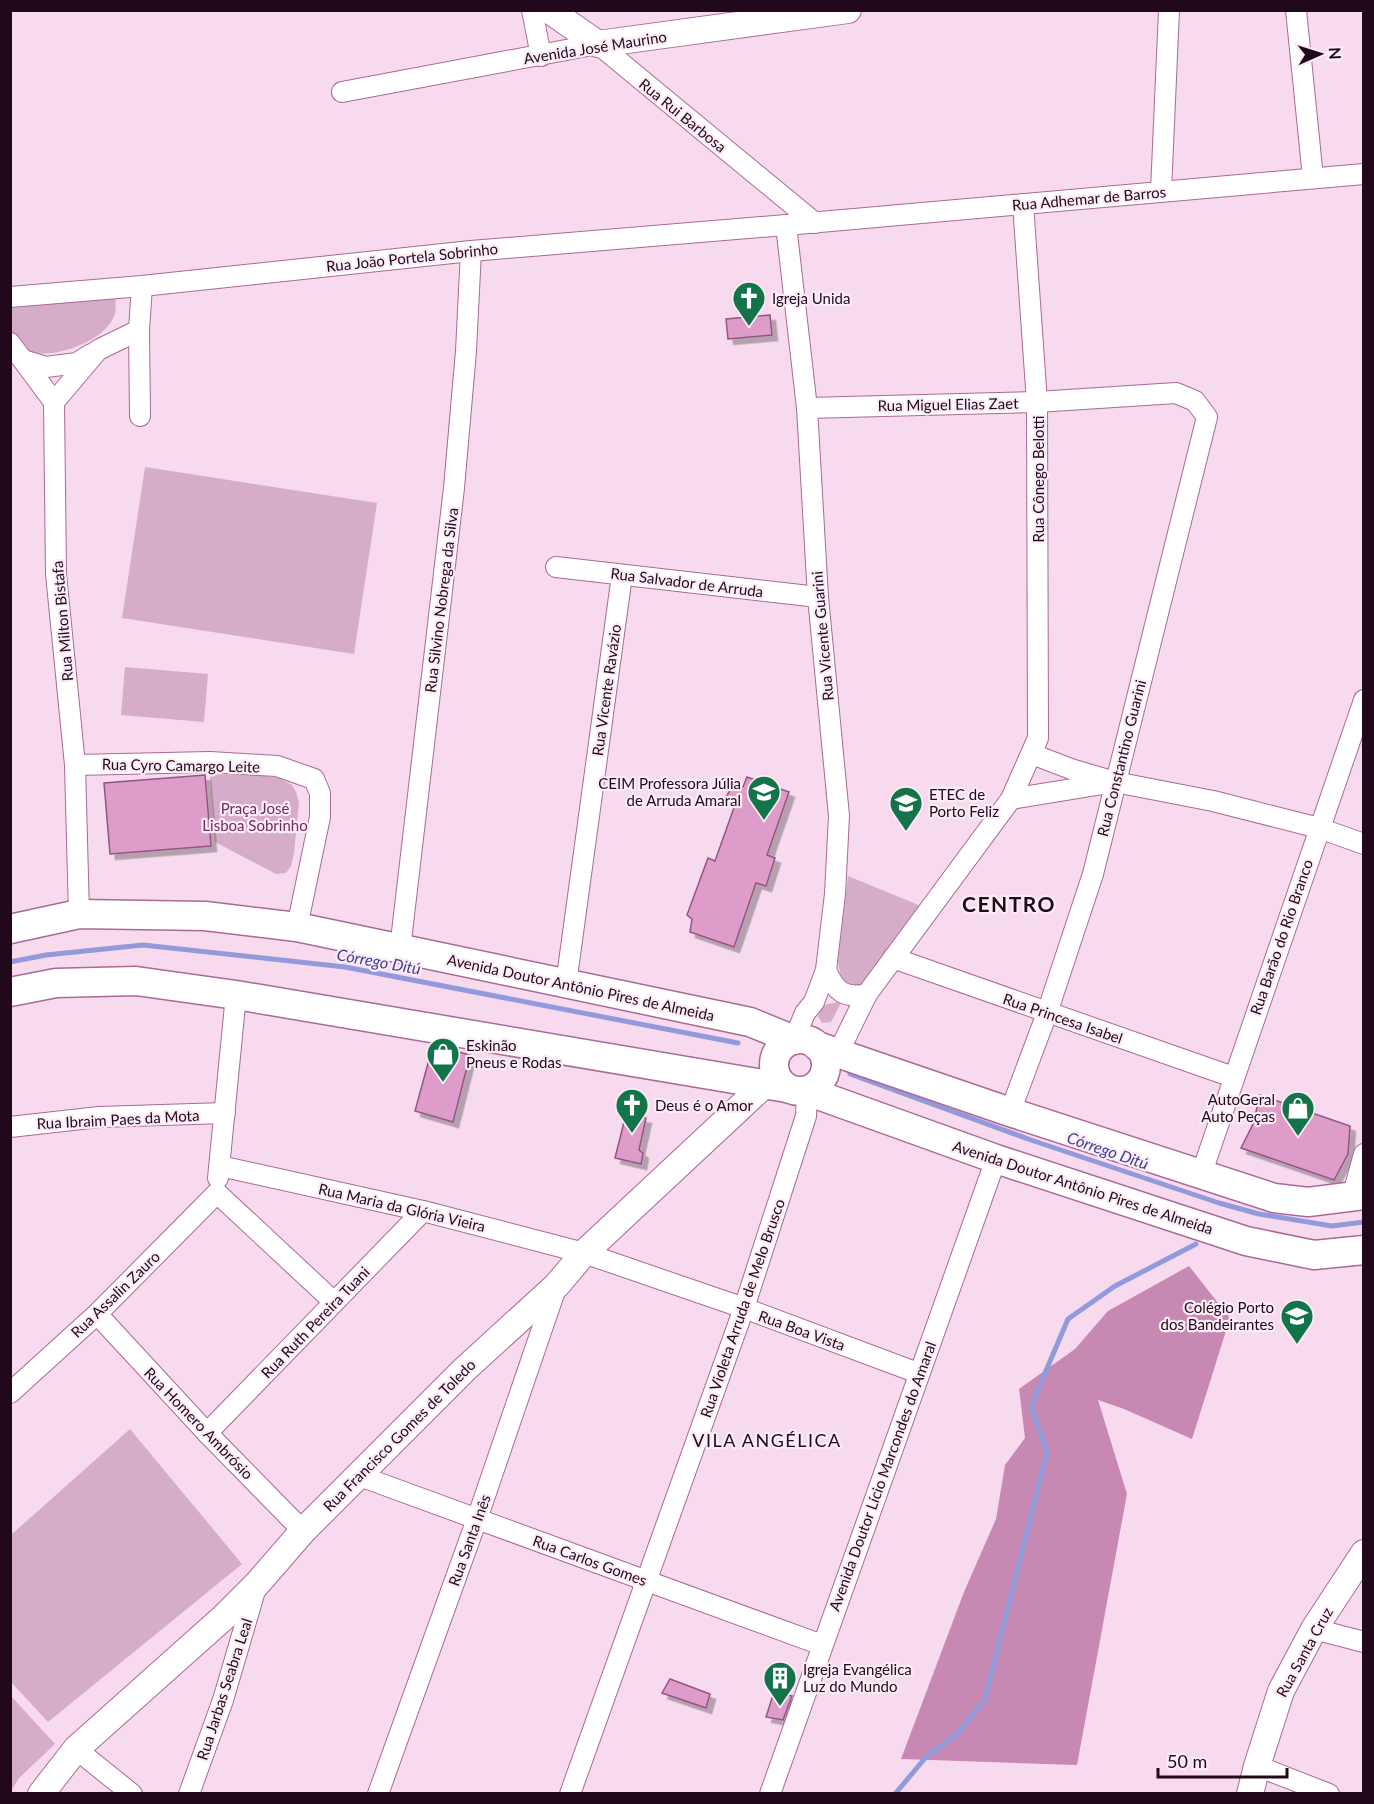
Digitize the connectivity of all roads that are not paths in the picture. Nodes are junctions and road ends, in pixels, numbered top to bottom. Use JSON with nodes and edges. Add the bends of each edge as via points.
{"nodes":[{"id":1,"x":532,"y":10,"type":"edge"},
{"id":2,"x":549,"y":10,"type":"edge"},
{"id":3,"x":848,"y":10,"type":"edge"},
{"id":4,"x":1169,"y":10,"type":"edge"},
{"id":5,"x":1296,"y":10,"type":"edge"},
{"id":6,"x":598,"y":44,"type":"junction"},
{"id":7,"x":541,"y":56,"type":"junction"},
{"id":8,"x":342,"y":92,"type":"dead end"},
{"id":9,"x":1364,"y":174,"type":"edge"},
{"id":10,"x":1312,"y":178,"type":"junction"},
{"id":11,"x":1161,"y":191,"type":"junction"},
{"id":12,"x":1023,"y":204,"type":"junction"},
{"id":13,"x":815,"y":223,"type":"junction"},
{"id":14,"x":786,"y":225,"type":"junction"},
{"id":15,"x":471,"y":251,"type":"junction"},
{"id":16,"x":142,"y":286,"type":"junction"},
{"id":17,"x":10,"y":297,"type":"edge"},
{"id":18,"x":139,"y":330,"type":"junction"},
{"id":19,"x":10,"y":344,"type":"edge"},
{"id":20,"x":98,"y":350,"type":"junction"},
{"id":21,"x":23,"y":360,"type":"junction"},
{"id":22,"x":1195,"y":401,"type":"joint"},
{"id":23,"x":54,"y":402,"type":"junction"},
{"id":24,"x":1037,"y":402,"type":"junction"},
{"id":25,"x":807,"y":408,"type":"junction"},
{"id":26,"x":140,"y":416,"type":"dead end"},
{"id":27,"x":556,"y":567,"type":"dead end"},
{"id":28,"x":622,"y":575,"type":"junction"},
{"id":29,"x":818,"y":597,"type":"junction"},
{"id":30,"x":1364,"y":700,"type":"edge"},
{"id":31,"x":1032,"y":754,"type":"junction"},
{"id":32,"x":75,"y":765,"type":"junction"},
{"id":33,"x":1115,"y":782,"type":"junction"},
{"id":34,"x":1011,"y":799,"type":"junction"},
{"id":35,"x":1319,"y":828,"type":"junction"},
{"id":36,"x":1364,"y":844,"type":"edge"},
{"id":37,"x":79,"y":914,"type":"junction"},
{"id":38,"x":297,"y":927,"type":"junction"},
{"id":39,"x":10,"y":929,"type":"edge"},
{"id":40,"x":400,"y":949,"type":"junction"},
{"id":41,"x":893,"y":958,"type":"junction"},
{"id":42,"x":826,"y":970,"type":"junction"},
{"id":43,"x":566,"y":984,"type":"junction"},
{"id":44,"x":10,"y":992,"type":"edge"},
{"id":45,"x":867,"y":994,"type":"junction"},
{"id":46,"x":236,"y":995,"type":"junction"},
{"id":47,"x":1047,"y":1013,"type":"junction"},
{"id":48,"x":816,"y":1046,"type":"junction"},
{"id":49,"x":1233,"y":1077,"type":"junction"},
{"id":50,"x":786,"y":1088,"type":"junction"},
{"id":51,"x":1010,"y":1112,"type":"junction"},
{"id":52,"x":225,"y":1113,"type":"junction"},
{"id":53,"x":10,"y":1127,"type":"edge"},
{"id":54,"x":1364,"y":1154,"type":"edge"},
{"id":55,"x":996,"y":1159,"type":"junction"},
{"id":56,"x":220,"y":1166,"type":"junction"},
{"id":57,"x":1201,"y":1175,"type":"junction"},
{"id":58,"x":217,"y":1193,"type":"junction"},
{"id":59,"x":1358,"y":1196,"type":"edge"},
{"id":60,"x":423,"y":1211,"type":"junction"},
{"id":61,"x":1364,"y":1250,"type":"edge"},
{"id":62,"x":584,"y":1253,"type":"junction"},
{"id":63,"x":557,"y":1285,"type":"junction"},
{"id":64,"x":334,"y":1302,"type":"junction"},
{"id":65,"x":744,"y":1308,"type":"junction"},
{"id":66,"x":97,"y":1314,"type":"junction"},
{"id":67,"x":918,"y":1374,"type":"junction"},
{"id":68,"x":10,"y":1393,"type":"edge"},
{"id":69,"x":207,"y":1433,"type":"junction"},
{"id":70,"x":357,"y":1475,"type":"junction"},
{"id":71,"x":477,"y":1519,"type":"junction"},
{"id":72,"x":303,"y":1531,"type":"junction"},
{"id":73,"x":1364,"y":1553,"type":"edge"},
{"id":74,"x":647,"y":1581,"type":"junction"},
{"id":75,"x":257,"y":1584,"type":"junction"},
{"id":76,"x":1314,"y":1629,"type":"junction"},
{"id":77,"x":1364,"y":1642,"type":"edge"},
{"id":78,"x":822,"y":1644,"type":"junction"},
{"id":79,"x":76,"y":1749,"type":"junction"},
{"id":80,"x":1257,"y":1766,"type":"junction"},
{"id":81,"x":41,"y":1794,"type":"edge"},
{"id":82,"x":132,"y":1794,"type":"edge"},
{"id":83,"x":189,"y":1794,"type":"edge"},
{"id":84,"x":378,"y":1794,"type":"edge"},
{"id":85,"x":570,"y":1794,"type":"edge"},
{"id":86,"x":770,"y":1794,"type":"edge"},
{"id":87,"x":1250,"y":1794,"type":"edge"},
{"id":88,"x":1329,"y":1794,"type":"edge"}],
"edges":[{"from":1,"to":7,"type":"street"},
{"from":2,"to":6,"type":"street","name":"Rua Rui Barbosa"},
{"from":3,"to":6,"type":"street","name":"Avenida José Maurino"},
{"from":4,"to":11,"type":"street"},
{"from":5,"to":10,"type":"street"},
{"from":6,"to":7,"type":"street","name":"Avenida José Maurino"},
{"from":6,"to":13,"type":"street","name":"Rua Rui Barbosa"},
{"from":7,"to":8,"type":"street","name":"Avenida José Maurino"},
{"from":9,"to":10,"type":"street","name":"Rua Adhemar de Barros"},
{"from":10,"to":11,"type":"street","name":"Rua Adhemar de Barros"},
{"from":11,"to":12,"type":"street","name":"Rua Adhemar de Barros"},
{"from":12,"to":13,"type":"street","name":"Rua Adhemar de Barros"},
{"from":12,"to":24,"type":"street","name":"Rua Cônego Belotti"},
{"from":13,"to":14,"type":"street","name":"Rua João Portela Sobrinho"},
{"from":14,"to":15,"type":"street","name":"Rua João Portela Sobrinho"},
{"from":14,"to":25,"type":"street","name":"Rua Vicente Guarini"},
{"from":15,"to":16,"type":"street","name":"Rua João Portela Sobrinho"},
{"from":15,"to":40,"type":"street","name":"Rua Silvino Nobrega da Silva","via":[[454,489]]},
{"from":16,"to":17,"type":"street","name":"Rua João Portela Sobrinho"},
{"from":16,"to":18,"type":"street"},
{"from":18,"to":20,"type":"street"},
{"from":18,"to":26,"type":"street"},
{"from":19,"to":21,"type":"street"},
{"from":20,"to":21,"type":"street","via":[[77,363],[46,367]]},
{"from":20,"to":23,"type":"street"},
{"from":21,"to":23,"type":"street"},
{"from":22,"to":24,"type":"street","name":"Rua Miguel Elias Zaet","via":[[1176,393]]},
{"from":22,"to":33,"type":"street","name":"Rua Constantino Guarini","via":[[1208,417]]},
{"from":23,"to":32,"type":"street","name":"Rua Milton Bistafa","via":[[56,574]]},
{"from":24,"to":25,"type":"street","name":"Rua Miguel Elias Zaet"},
{"from":24,"to":31,"type":"street","name":"Rua Cônego Belotti","via":[[1038,738]]},
{"from":25,"to":29,"type":"street","name":"Rua Vicente Guarini"},
{"from":27,"to":28,"type":"street","name":"Rua Salvador de Arruda"},
{"from":28,"to":29,"type":"street","name":"Rua Salvador de Arruda"},
{"from":28,"to":43,"type":"street","name":"Rua Vicente Ravázio"},
{"from":29,"to":42,"type":"street","name":"Rua Vicente Guarini","via":[[839,816]]},
{"from":30,"to":35,"type":"street","name":"Rua Barão do Rio Branco"},
{"from":31,"to":33,"type":"street"},
{"from":31,"to":34,"type":"street","name":"Rua Cônego Belotti"},
{"from":32,"to":37,"type":"street","name":"Rua Milton Bistafa"},
{"from":32,"to":38,"type":"street","name":"Rua Cyro Camargo Leite","via":[[277,766],[314,779],[320,793],[320,817]]},
{"from":33,"to":34,"type":"street"},
{"from":33,"to":35,"type":"street","via":[[1213,801]]},
{"from":33,"to":47,"type":"street","name":"Rua Constantino Guarini","via":[[1093,874]]},
{"from":34,"to":41,"type":"street","name":"Rua Cônego Belotti"},
{"from":35,"to":36,"type":"street"},
{"from":35,"to":49,"type":"street","name":"Rua Barão do Rio Branco"},
{"from":37,"to":38,"type":"main road","name":"Avenida Doutor Antônio Pires de Almeida","via":[[205,916]]},
{"from":37,"to":39,"type":"main road","name":"Avenida Doutor Antônio Pires de Almeida"},
{"from":38,"to":40,"type":"main road","name":"Avenida Doutor Antônio Pires de Almeida"},
{"from":40,"to":43,"type":"main road","name":"Avenida Doutor Antônio Pires de Almeida"},
{"from":41,"to":45,"type":"street","name":"Rua Cônego Belotti"},
{"from":41,"to":47,"type":"street","name":"Rua Princesa Isabel"},
{"from":42,"to":45,"type":"street","via":[[836,989],[856,996]]},
{"from":42,"to":48,"type":"street","name":"Rua Vicente Guarini","via":[[814,1002],[805,1013]]},
{"from":43,"to":48,"type":"main road","name":"Avenida Doutor Antônio Pires de Almeida","via":[[750,1022]]},
{"from":44,"to":46,"type":"main road","name":"Avenida Doutor Antônio Pires de Almeida","via":[[56,983],[136,981]]},
{"from":45,"to":48,"type":"street","name":"Rua Cônego Belotti"},
{"from":46,"to":50,"type":"main road","name":"Avenida Doutor Antônio Pires de Almeida"},
{"from":46,"to":52,"type":"street"},
{"from":47,"to":49,"type":"street","name":"Rua Princesa Isabel"},
{"from":47,"to":51,"type":"street","name":"Rua Constantino Guarini"},
{"from":48,"to":50,"type":"main road","via":[[826,1063],[821,1080],[815,1087]]},
{"from":48,"to":50,"type":"main road","via":[[781,1046],[774,1061],[777,1078]]},
{"from":48,"to":51,"type":"main road","name":"Avenida Doutor Antônio Pires de Almeida"},
{"from":49,"to":57,"type":"street","name":"Rua Barão do Rio Branco"},
{"from":50,"to":55,"type":"main road","name":"Avenida Doutor Antônio Pires de Almeida"},
{"from":50,"to":62,"type":"street","name":"Rua Francisco Gomes de Toledo"},
{"from":50,"to":65,"type":"street","name":"Rua Violeta Arruda de Melo Brusco","via":[[806,1116]]},
{"from":51,"to":57,"type":"main road","name":"Avenida Doutor Antônio Pires de Almeida"},
{"from":52,"to":53,"type":"street","name":"Rua Ibraim Paes da Mota","via":[[99,1117]]},
{"from":52,"to":56,"type":"street"},
{"from":54,"to":59,"type":"street"},
{"from":55,"to":61,"type":"main road","name":"Avenida Doutor Antônio Pires de Almeida","via":[[1246,1240],[1314,1255]]},
{"from":55,"to":67,"type":"street","name":"Avenida Doutor Lício Marcondes do Amaral"},
{"from":56,"to":58,"type":"street"},
{"from":56,"to":60,"type":"street","name":"Rua Maria da Glória Vieira"},
{"from":57,"to":59,"type":"main road","name":"Avenida Doutor Antônio Pires de Almeida","via":[[1274,1198],[1308,1202]]},
{"from":58,"to":64,"type":"street"},
{"from":58,"to":66,"type":"street","name":"Rua Assalin Zauro"},
{"from":60,"to":62,"type":"street","name":"Rua Maria da Glória Vieira"},
{"from":60,"to":64,"type":"street","name":"Rua Ruth Pereira Tuani"},
{"from":62,"to":63,"type":"street","name":"Rua Francisco Gomes de Toledo"},
{"from":62,"to":65,"type":"street","name":"Rua Boa Vista"},
{"from":63,"to":70,"type":"street","name":"Rua Francisco Gomes de Toledo"},
{"from":63,"to":71,"type":"street","name":"Rua Santa Inês"},
{"from":64,"to":69,"type":"street","name":"Rua Ruth Pereira Tuani"},
{"from":65,"to":67,"type":"street","name":"Rua Boa Vista"},
{"from":65,"to":74,"type":"street","name":"Rua Violeta Arruda de Melo Brusco"},
{"from":66,"to":68,"type":"street","name":"Rua Assalin Zauro"},
{"from":66,"to":69,"type":"street","name":"Rua Homero Ambrósio"},
{"from":67,"to":78,"type":"street","name":"Avenida Doutor Lício Marcondes do Amaral"},
{"from":69,"to":72,"type":"street","name":"Rua Homero Ambrósio"},
{"from":70,"to":71,"type":"street","name":"Rua Carlos Gomes"},
{"from":70,"to":72,"type":"street","name":"Rua Francisco Gomes de Toledo"},
{"from":71,"to":74,"type":"street","name":"Rua Carlos Gomes"},
{"from":71,"to":84,"type":"street","name":"Rua Santa Inês"},
{"from":72,"to":75,"type":"street","name":"Rua Francisco Gomes de Toledo"},
{"from":73,"to":76,"type":"street","name":"Rua Santa Cruz"},
{"from":74,"to":78,"type":"street","name":"Rua Carlos Gomes"},
{"from":74,"to":85,"type":"street","name":"Rua Violeta Arruda de Melo Brusco"},
{"from":75,"to":79,"type":"street","name":"Rua Francisco Gomes de Toledo"},
{"from":75,"to":83,"type":"street","name":"Rua Jarbas Seabra Leal","via":[[223,1700]]},
{"from":76,"to":77,"type":"street"},
{"from":76,"to":80,"type":"street","name":"Rua Santa Cruz","via":[[1281,1691]]},
{"from":78,"to":86,"type":"street","name":"Avenida Doutor Lício Marcondes do Amaral"},
{"from":79,"to":81,"type":"street","name":"Rua Francisco Gomes de Toledo"},
{"from":79,"to":82,"type":"street"},
{"from":80,"to":87,"type":"street","name":"Rua Santa Cruz"},
{"from":80,"to":88,"type":"street"}]}
